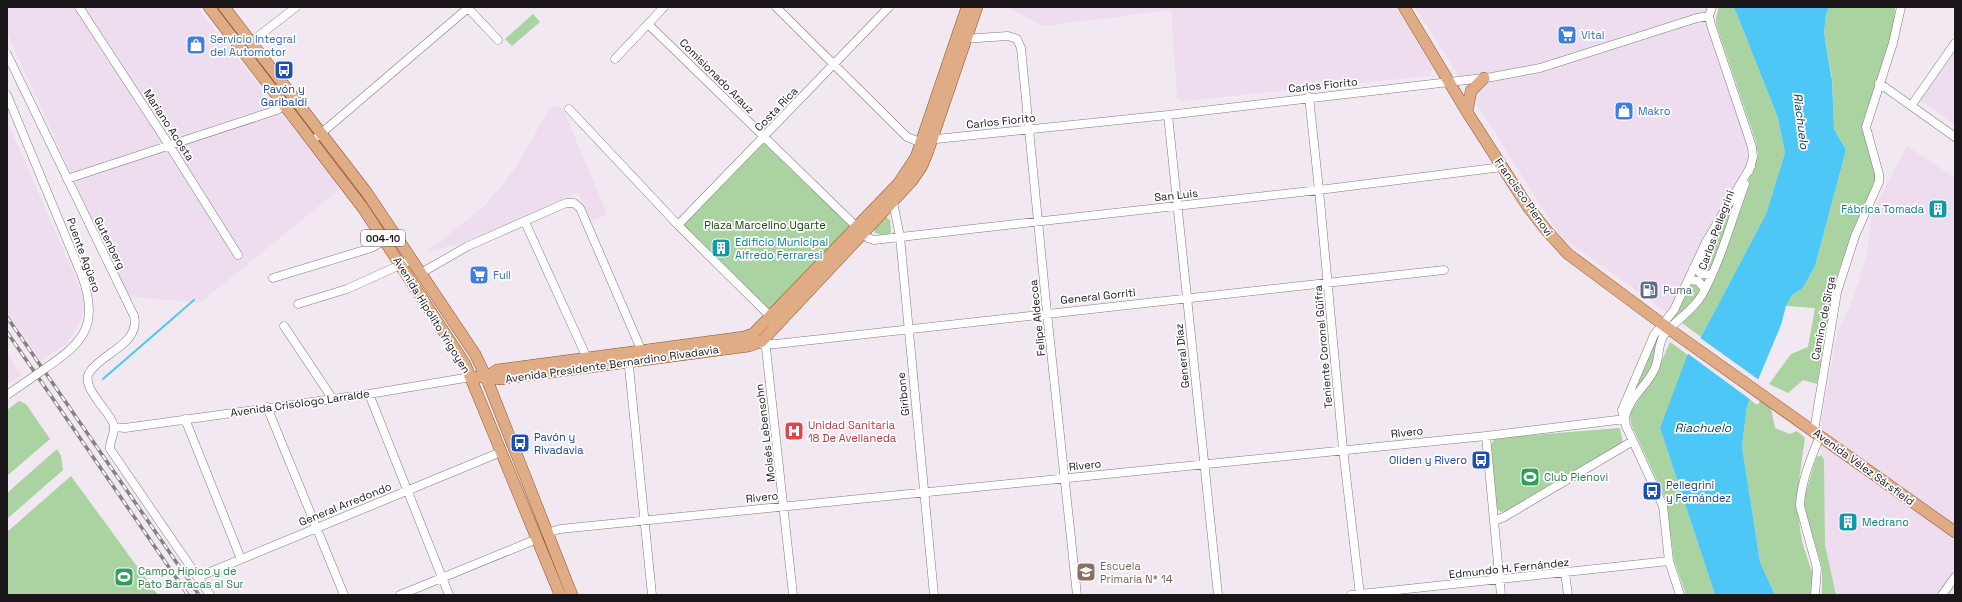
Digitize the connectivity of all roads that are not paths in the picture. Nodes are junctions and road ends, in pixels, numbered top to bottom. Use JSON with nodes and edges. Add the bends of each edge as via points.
{"nodes":[{"id":1,"x":79,"y":7,"type":"edge"},
{"id":2,"x":210,"y":7,"type":"edge"},
{"id":3,"x":224,"y":7,"type":"edge"},
{"id":4,"x":296,"y":7,"type":"edge"},
{"id":5,"x":664,"y":7,"type":"edge"},
{"id":6,"x":776,"y":7,"type":"edge"},
{"id":7,"x":889,"y":7,"type":"edge"},
{"id":8,"x":966,"y":7,"type":"edge"},
{"id":9,"x":977,"y":7,"type":"edge"},
{"id":10,"x":1404,"y":7,"type":"edge"},
{"id":11,"x":1712,"y":7,"type":"edge"},
{"id":12,"x":1901,"y":7,"type":"edge"},
{"id":13,"x":468,"y":8,"type":"edge"},
{"id":14,"x":1709,"y":16,"type":"junction"},
{"id":15,"x":648,"y":24,"type":"junction"},
{"id":16,"x":962,"y":39,"type":"junction"},
{"id":17,"x":498,"y":40,"type":"dead end"},
{"id":18,"x":251,"y":42,"type":"junction"},
{"id":19,"x":1955,"y":42,"type":"edge"},
{"id":20,"x":7,"y":54,"type":"edge"},
{"id":21,"x":615,"y":59,"type":"dead end"},
{"id":22,"x":834,"y":65,"type":"junction"},
{"id":23,"x":1484,"y":78,"type":"junction"},
{"id":24,"x":1450,"y":83,"type":"junction"},
{"id":25,"x":1879,"y":83,"type":"junction"},
{"id":26,"x":7,"y":95,"type":"edge"},
{"id":27,"x":1309,"y":97,"type":"junction"},
{"id":28,"x":294,"y":98,"type":"junction"},
{"id":29,"x":284,"y":106,"type":"junction"},
{"id":30,"x":1911,"y":106,"type":"junction"},
{"id":31,"x":569,"y":109,"type":"dead end"},
{"id":32,"x":1467,"y":112,"type":"junction"},
{"id":33,"x":1168,"y":115,"type":"junction"},
{"id":34,"x":1028,"y":129,"type":"junction"},
{"id":35,"x":321,"y":134,"type":"junction"},
{"id":36,"x":764,"y":137,"type":"junction"},
{"id":37,"x":1955,"y":137,"type":"edge"},
{"id":38,"x":927,"y":140,"type":"junction"},
{"id":39,"x":312,"y":142,"type":"junction"},
{"id":40,"x":169,"y":145,"type":"junction"},
{"id":41,"x":1751,"y":166,"type":"junction"},
{"id":42,"x":1502,"y":167,"type":"junction"},
{"id":43,"x":67,"y":179,"type":"junction"},
{"id":44,"x":1319,"y":190,"type":"junction"},
{"id":45,"x":891,"y":191,"type":"junction"},
{"id":46,"x":893,"y":202,"type":"junction"},
{"id":47,"x":1178,"y":206,"type":"junction"},
{"id":48,"x":1039,"y":221,"type":"junction"},
{"id":49,"x":525,"y":222,"type":"junction"},
{"id":50,"x":678,"y":225,"type":"junction"},
{"id":51,"x":860,"y":230,"type":"junction"},
{"id":52,"x":900,"y":237,"type":"junction"},
{"id":53,"x":384,"y":240,"type":"junction"},
{"id":54,"x":238,"y":255,"type":"dead end"},
{"id":55,"x":406,"y":262,"type":"junction"},
{"id":56,"x":1694,"y":267,"type":"junction"},
{"id":57,"x":1444,"y":270,"type":"dead end"},
{"id":58,"x":421,"y":273,"type":"junction"},
{"id":59,"x":1711,"y":275,"type":"junction"},
{"id":60,"x":273,"y":278,"type":"dead end"},
{"id":61,"x":1688,"y":280,"type":"junction"},
{"id":62,"x":1328,"y":284,"type":"junction"},
{"id":63,"x":1705,"y":289,"type":"junction"},
{"id":64,"x":1187,"y":298,"type":"junction"},
{"id":65,"x":298,"y":304,"type":"dead end"},
{"id":66,"x":1047,"y":313,"type":"junction"},
{"id":67,"x":771,"y":317,"type":"junction"},
{"id":68,"x":284,"y":326,"type":"dead end"},
{"id":69,"x":1666,"y":327,"type":"junction"},
{"id":70,"x":907,"y":329,"type":"junction"},
{"id":71,"x":762,"y":342,"type":"junction"},
{"id":72,"x":1691,"y":344,"type":"joint"},
{"id":73,"x":643,"y":355,"type":"junction"},
{"id":74,"x":628,"y":357,"type":"junction"},
{"id":75,"x":587,"y":358,"type":"junction"},
{"id":76,"x":1641,"y":366,"type":"junction"},
{"id":77,"x":1653,"y":372,"type":"junction"},
{"id":78,"x":486,"y":377,"type":"junction"},
{"id":79,"x":471,"y":378,"type":"junction"},
{"id":80,"x":369,"y":394,"type":"junction"},
{"id":81,"x":7,"y":395,"type":"edge"},
{"id":82,"x":332,"y":398,"type":"junction"},
{"id":83,"x":267,"y":407,"type":"junction"},
{"id":84,"x":185,"y":419,"type":"junction"},
{"id":85,"x":1625,"y":419,"type":"junction"},
{"id":86,"x":114,"y":427,"type":"junction"},
{"id":87,"x":1817,"y":433,"type":"junction"},
{"id":88,"x":1486,"y":436,"type":"junction"},
{"id":89,"x":1633,"y":441,"type":"junction"},
{"id":90,"x":1343,"y":450,"type":"junction"},
{"id":91,"x":501,"y":452,"type":"junction"},
{"id":92,"x":1205,"y":464,"type":"junction"},
{"id":93,"x":1065,"y":478,"type":"junction"},
{"id":94,"x":408,"y":490,"type":"junction"},
{"id":95,"x":924,"y":492,"type":"junction"},
{"id":96,"x":784,"y":506,"type":"junction"},
{"id":97,"x":644,"y":520,"type":"junction"},
{"id":98,"x":1494,"y":521,"type":"junction"},
{"id":99,"x":317,"y":528,"type":"junction"},
{"id":100,"x":1955,"y":532,"type":"edge"},
{"id":101,"x":548,"y":533,"type":"junction"},
{"id":102,"x":537,"y":539,"type":"junction"},
{"id":103,"x":241,"y":559,"type":"junction"},
{"id":104,"x":1669,"y":561,"type":"junction"},
{"id":105,"x":1565,"y":573,"type":"junction"},
{"id":106,"x":198,"y":577,"type":"junction"},
{"id":107,"x":1955,"y":577,"type":"edge"},
{"id":108,"x":442,"y":578,"type":"junction"},
{"id":109,"x":1500,"y":580,"type":"junction"},
{"id":110,"x":1360,"y":594,"type":"edge"},
{"id":111,"x":210,"y":595,"type":"edge"},
{"id":112,"x":344,"y":595,"type":"edge"},
{"id":113,"x":400,"y":595,"type":"edge"},
{"id":114,"x":449,"y":595,"type":"edge"},
{"id":115,"x":560,"y":595,"type":"edge"},
{"id":116,"x":572,"y":595,"type":"edge"},
{"id":117,"x":652,"y":595,"type":"edge"},
{"id":118,"x":793,"y":595,"type":"edge"},
{"id":119,"x":934,"y":595,"type":"edge"},
{"id":120,"x":1077,"y":595,"type":"edge"},
{"id":121,"x":1218,"y":595,"type":"edge"},
{"id":122,"x":1351,"y":595,"type":"edge"},
{"id":123,"x":1501,"y":595,"type":"edge"},
{"id":124,"x":1568,"y":595,"type":"edge"},
{"id":125,"x":1680,"y":595,"type":"edge"},
{"id":126,"x":1816,"y":595,"type":"edge"},
{"id":127,"x":1942,"y":595,"type":"edge"}],
"edges":[{"from":1,"to":40,"type":"street","name":"Mariano Acosta"},
{"from":2,"to":29,"type":"main road","name":"Avenida Hipólito Yrigoyen","number":"004-10"},
{"from":3,"to":18,"type":"main road","name":"Avenida Hipólito Yrigoyen","number":"004-10"},
{"from":4,"to":18,"type":"street"},
{"from":5,"to":15,"type":"street"},
{"from":6,"to":22,"type":"street"},
{"from":7,"to":22,"type":"street","name":"Costa Rica"},
{"from":8,"to":16,"type":"main road","name":"Avenida Presidente Bernardino Rivadavia"},
{"from":9,"to":16,"type":"main road","name":"Avenida Presidente Bernardino Rivadavia"},
{"from":10,"to":24,"type":"main road","name":"Francisco Pienovi"},
{"from":11,"to":14,"type":"street"},
{"from":12,"to":25,"type":"street","name":"Camino de Sirga","via":[[1893,43]]},
{"from":13,"to":17,"type":"street"},
{"from":13,"to":35,"type":"street"},
{"from":14,"to":23,"type":"street","name":"Carlos Fiorito","via":[[1540,68]]},
{"from":14,"to":41,"type":"street","name":"Carlos Pellegrini","via":[[1752,148]]},
{"from":15,"to":21,"type":"street"},
{"from":15,"to":36,"type":"street","name":"Comisionado Arauz"},
{"from":16,"to":34,"type":"street","name":"Felipe Aldecoa","via":[[1008,36],[1017,39],[1021,48]]},
{"from":16,"to":38,"type":"main road","name":"Avenida Presidente Bernardino Rivadavia"},
{"from":18,"to":28,"type":"main road","name":"Avenida Hipólito Yrigoyen","number":"004-10"},
{"from":19,"to":30,"type":"street"},
{"from":20,"to":43,"type":"street","name":"Gutenberg"},
{"from":22,"to":36,"type":"street","name":"Costa Rica"},
{"from":22,"to":38,"type":"street","via":[[907,137],[912,140]]},
{"from":23,"to":24,"type":"street","name":"Carlos Fiorito"},
{"from":23,"to":32,"type":"main road","via":[[1472,91]]},
{"from":24,"to":27,"type":"street","name":"Carlos Fiorito"},
{"from":24,"to":32,"type":"main road","name":"Francisco Pienovi"},
{"from":25,"to":30,"type":"street"},
{"from":25,"to":87,"type":"street","name":"Camino de Sirga","via":[[1866,127],[1879,182],[1856,236],[1837,292]]},
{"from":26,"to":81,"type":"street","name":"Puente Agüero","bridge":true,"via":[[86,288],[90,312],[82,336],[65,355]]},
{"from":27,"to":33,"type":"street","name":"Carlos Fiorito"},
{"from":27,"to":44,"type":"street","name":"Teniente Coronel Güifra"},
{"from":28,"to":29,"type":"street"},
{"from":28,"to":35,"type":"main road","name":"Avenida Hipólito Yrigoyen","number":"004-10"},
{"from":29,"to":39,"type":"main road","name":"Avenida Hipólito Yrigoyen","number":"004-10"},
{"from":29,"to":40,"type":"street"},
{"from":30,"to":37,"type":"street"},
{"from":31,"to":50,"type":"street"},
{"from":32,"to":42,"type":"main road","name":"Francisco Pienovi"},
{"from":33,"to":34,"type":"street","name":"Carlos Fiorito"},
{"from":33,"to":47,"type":"street","name":"General Díaz"},
{"from":34,"to":38,"type":"street","name":"Carlos Fiorito"},
{"from":34,"to":48,"type":"street","name":"Felipe Aldecoa"},
{"from":35,"to":39,"type":"street"},
{"from":35,"to":55,"type":"main road","name":"Avenida Hipólito Yrigoyen","number":"004-10","via":[[376,206]]},
{"from":36,"to":50,"type":"street","name":"Costa Rica"},
{"from":36,"to":51,"type":"street","name":"Comisionado Arauz"},
{"from":38,"to":45,"type":"main road","name":"Avenida Presidente Bernardino Rivadavia","via":[[911,167]]},
{"from":38,"to":46,"type":"main road","name":"Avenida Presidente Bernardino Rivadavia","via":[[917,174]]},
{"from":39,"to":53,"type":"main road","name":"Avenida Hipólito Yrigoyen","number":"004-10","via":[[363,208]]},
{"from":40,"to":43,"type":"street"},
{"from":40,"to":54,"type":"street","name":"Mariano Acosta"},
{"from":41,"to":56,"type":"street","name":"Carlos Pellegrini"},
{"from":41,"to":59,"type":"street","name":"Carlos Pellegrini"},
{"from":42,"to":44,"type":"street","name":"San Luis"},
{"from":42,"to":69,"type":"main road","name":"Francisco Pienovi","via":[[1537,218],[1568,254]]},
{"from":43,"to":86,"type":"street","name":"Gutenberg","via":[[136,322],[131,336],[93,368],[88,378],[89,386]]},
{"from":44,"to":47,"type":"street","name":"San Luis"},
{"from":44,"to":62,"type":"street","name":"Teniente Coronel Güifra"},
{"from":45,"to":46,"type":"street","name":"Giribone"},
{"from":45,"to":51,"type":"main road","name":"Avenida Presidente Bernardino Rivadavia"},
{"from":46,"to":51,"type":"main road","name":"Avenida Presidente Bernardino Rivadavia"},
{"from":46,"to":52,"type":"street","name":"Giribone"},
{"from":47,"to":48,"type":"street","name":"San Luis"},
{"from":47,"to":64,"type":"street","name":"General Díaz"},
{"from":48,"to":52,"type":"street","name":"San Luis"},
{"from":48,"to":66,"type":"street","name":"Felipe Aldecoa"},
{"from":49,"to":58,"type":"street","via":[[468,246]]},
{"from":49,"to":73,"type":"street","via":[[566,203],[574,203],[580,208]]},
{"from":49,"to":75,"type":"street"},
{"from":50,"to":67,"type":"street"},
{"from":51,"to":52,"type":"street","name":"San Luis","via":[[874,240]]},
{"from":51,"to":67,"type":"main road","name":"Avenida Presidente Bernardino Rivadavia"},
{"from":51,"to":71,"type":"main road","name":"Avenida Presidente Bernardino Rivadavia"},
{"from":52,"to":70,"type":"street","name":"Giribone"},
{"from":53,"to":55,"type":"main road","name":"Avenida Hipólito Yrigoyen","number":"004-10"},
{"from":53,"to":60,"type":"street","via":[[371,248]]},
{"from":55,"to":58,"type":"main road","name":"Avenida Hipólito Yrigoyen","number":"004-10"},
{"from":55,"to":65,"type":"street","via":[[347,289]]},
{"from":55,"to":79,"type":"main road","name":"Avenida Hipólito Yrigoyen","number":"004-10"},
{"from":56,"to":59,"type":"street","via":[[1701,274]]},
{"from":56,"to":61,"type":"street","name":"Carlos Pellegrini"},
{"from":57,"to":62,"type":"street","name":"General Gorriti"},
{"from":58,"to":78,"type":"main road","name":"Avenida Hipólito Yrigoyen","number":"004-10","via":[[475,354]]},
{"from":59,"to":63,"type":"street","name":"Carlos Pellegrini"},
{"from":61,"to":63,"type":"street","via":[[1698,280]]},
{"from":61,"to":69,"type":"street","name":"Carlos Pellegrini"},
{"from":62,"to":64,"type":"street","name":"General Gorriti"},
{"from":62,"to":90,"type":"street","name":"Teniente Coronel Güifra"},
{"from":63,"to":69,"type":"street","name":"Carlos Pellegrini","via":[[1693,308]]},
{"from":64,"to":66,"type":"street","name":"General Gorriti"},
{"from":64,"to":92,"type":"street","name":"General Díaz"},
{"from":66,"to":70,"type":"street","name":"General Gorriti"},
{"from":66,"to":93,"type":"street","name":"Felipe Aldecoa"},
{"from":67,"to":71,"type":"street","name":"Moisés Lebensohn"},
{"from":67,"to":73,"type":"main road","name":"Avenida Presidente Bernardino Rivadavia","via":[[749,336]]},
{"from":68,"to":82,"type":"street"},
{"from":69,"to":72,"type":"main road","name":"Francisco Pienovi"},
{"from":69,"to":76,"type":"street","name":"Carlos Pellegrini","via":[[1654,335]]},
{"from":69,"to":77,"type":"street","name":"Carlos Pellegrini"},
{"from":70,"to":71,"type":"street","name":"General Gorriti"},
{"from":70,"to":95,"type":"street","name":"Giribone"},
{"from":71,"to":73,"type":"main road","name":"Avenida Presidente Bernardino Rivadavia"},
{"from":71,"to":96,"type":"street","name":"Moisés Lebensohn"},
{"from":72,"to":87,"type":"main road","name":"Avenida Vélez Sársfield"},
{"from":73,"to":74,"type":"main road","name":"Avenida Presidente Bernardino Rivadavia"},
{"from":74,"to":75,"type":"main road","name":"Avenida Presidente Bernardino Rivadavia"},
{"from":74,"to":78,"type":"main road","name":"Avenida Presidente Bernardino Rivadavia","via":[[501,379]]},
{"from":74,"to":97,"type":"street"},
{"from":75,"to":78,"type":"main road","name":"Avenida Presidente Bernardino Rivadavia","via":[[497,370]]},
{"from":76,"to":77,"type":"street","via":[[1646,374]]},
{"from":76,"to":85,"type":"street","name":"Carlos Pellegrini","via":[[1623,405]]},
{"from":77,"to":85,"type":"street","name":"Carlos Pellegrini","via":[[1628,407]]},
{"from":78,"to":79,"type":"main road","name":"Avenida Crisólogo Larralde"},
{"from":78,"to":101,"type":"main road","name":"Avenida Hipólito Yrigoyen","number":"004-10"},
{"from":79,"to":80,"type":"street","name":"Avenida Crisólogo Larralde"},
{"from":79,"to":91,"type":"main road","name":"Avenida Hipólito Yrigoyen","number":"004-10"},
{"from":80,"to":82,"type":"street","name":"Avenida Crisólogo Larralde"},
{"from":80,"to":94,"type":"street"},
{"from":82,"to":83,"type":"street","name":"Avenida Crisólogo Larralde"},
{"from":83,"to":84,"type":"street","name":"Avenida Crisólogo Larralde"},
{"from":83,"to":99,"type":"street"},
{"from":84,"to":86,"type":"street","name":"Avenida Crisólogo Larralde","via":[[125,428]]},
{"from":84,"to":103,"type":"street"},
{"from":85,"to":88,"type":"street","name":"Rivero"},
{"from":85,"to":89,"type":"street","name":"Carlos Pellegrini"},
{"from":86,"to":106,"type":"street","via":[[109,443],[110,449]]},
{"from":87,"to":100,"type":"main road","name":"Avenida Vélez Sársfield"},
{"from":87,"to":126,"type":"street","name":"Camino de Sirga","via":[[1800,499],[1817,568]]},
{"from":88,"to":90,"type":"street","name":"Rivero"},
{"from":88,"to":98,"type":"street"},
{"from":89,"to":98,"type":"street"},
{"from":89,"to":104,"type":"street","name":"Carlos Pellegrini","via":[[1663,506]]},
{"from":90,"to":92,"type":"street","name":"Rivero"},
{"from":90,"to":110,"type":"street","name":"Teniente Coronel Güifra"},
{"from":91,"to":94,"type":"street","name":"General Arredondo"},
{"from":91,"to":102,"type":"main road","name":"Avenida Hipólito Yrigoyen","number":"004-10"},
{"from":92,"to":93,"type":"street","name":"Rivero"},
{"from":92,"to":121,"type":"street","name":"General Díaz"},
{"from":93,"to":95,"type":"street","name":"Rivero"},
{"from":93,"to":120,"type":"street","name":"Felipe Aldecoa"},
{"from":94,"to":99,"type":"street","name":"General Arredondo"},
{"from":94,"to":108,"type":"street"},
{"from":95,"to":96,"type":"street","name":"Rivero"},
{"from":95,"to":119,"type":"street","name":"Giribone"},
{"from":96,"to":97,"type":"street","name":"Rivero"},
{"from":96,"to":118,"type":"street","name":"Moisés Lebensohn"},
{"from":97,"to":101,"type":"street","name":"Rivero","via":[[560,529]]},
{"from":97,"to":117,"type":"street"},
{"from":98,"to":109,"type":"street"},
{"from":99,"to":103,"type":"street","name":"General Arredondo"},
{"from":99,"to":112,"type":"street"},
{"from":101,"to":116,"type":"main road","name":"Avenida Hipólito Yrigoyen","number":"004-10"},
{"from":102,"to":108,"type":"street"},
{"from":102,"to":115,"type":"main road","name":"Avenida Hipólito Yrigoyen","number":"004-10"},
{"from":103,"to":106,"type":"street","name":"General Arredondo"},
{"from":104,"to":105,"type":"street","name":"Edmundo H. Fernández"},
{"from":104,"to":125,"type":"street","name":"Carlos Pellegrini"},
{"from":105,"to":109,"type":"street","name":"Edmundo H. Fernández"},
{"from":105,"to":124,"type":"street"},
{"from":106,"to":111,"type":"street"},
{"from":107,"to":127,"type":"street"},
{"from":108,"to":113,"type":"street"},
{"from":108,"to":114,"type":"street"},
{"from":109,"to":110,"type":"street","name":"Edmundo H. Fernández"},
{"from":109,"to":123,"type":"street"},
{"from":110,"to":122,"type":"street","name":"Edmundo H. Fernández"}]}
